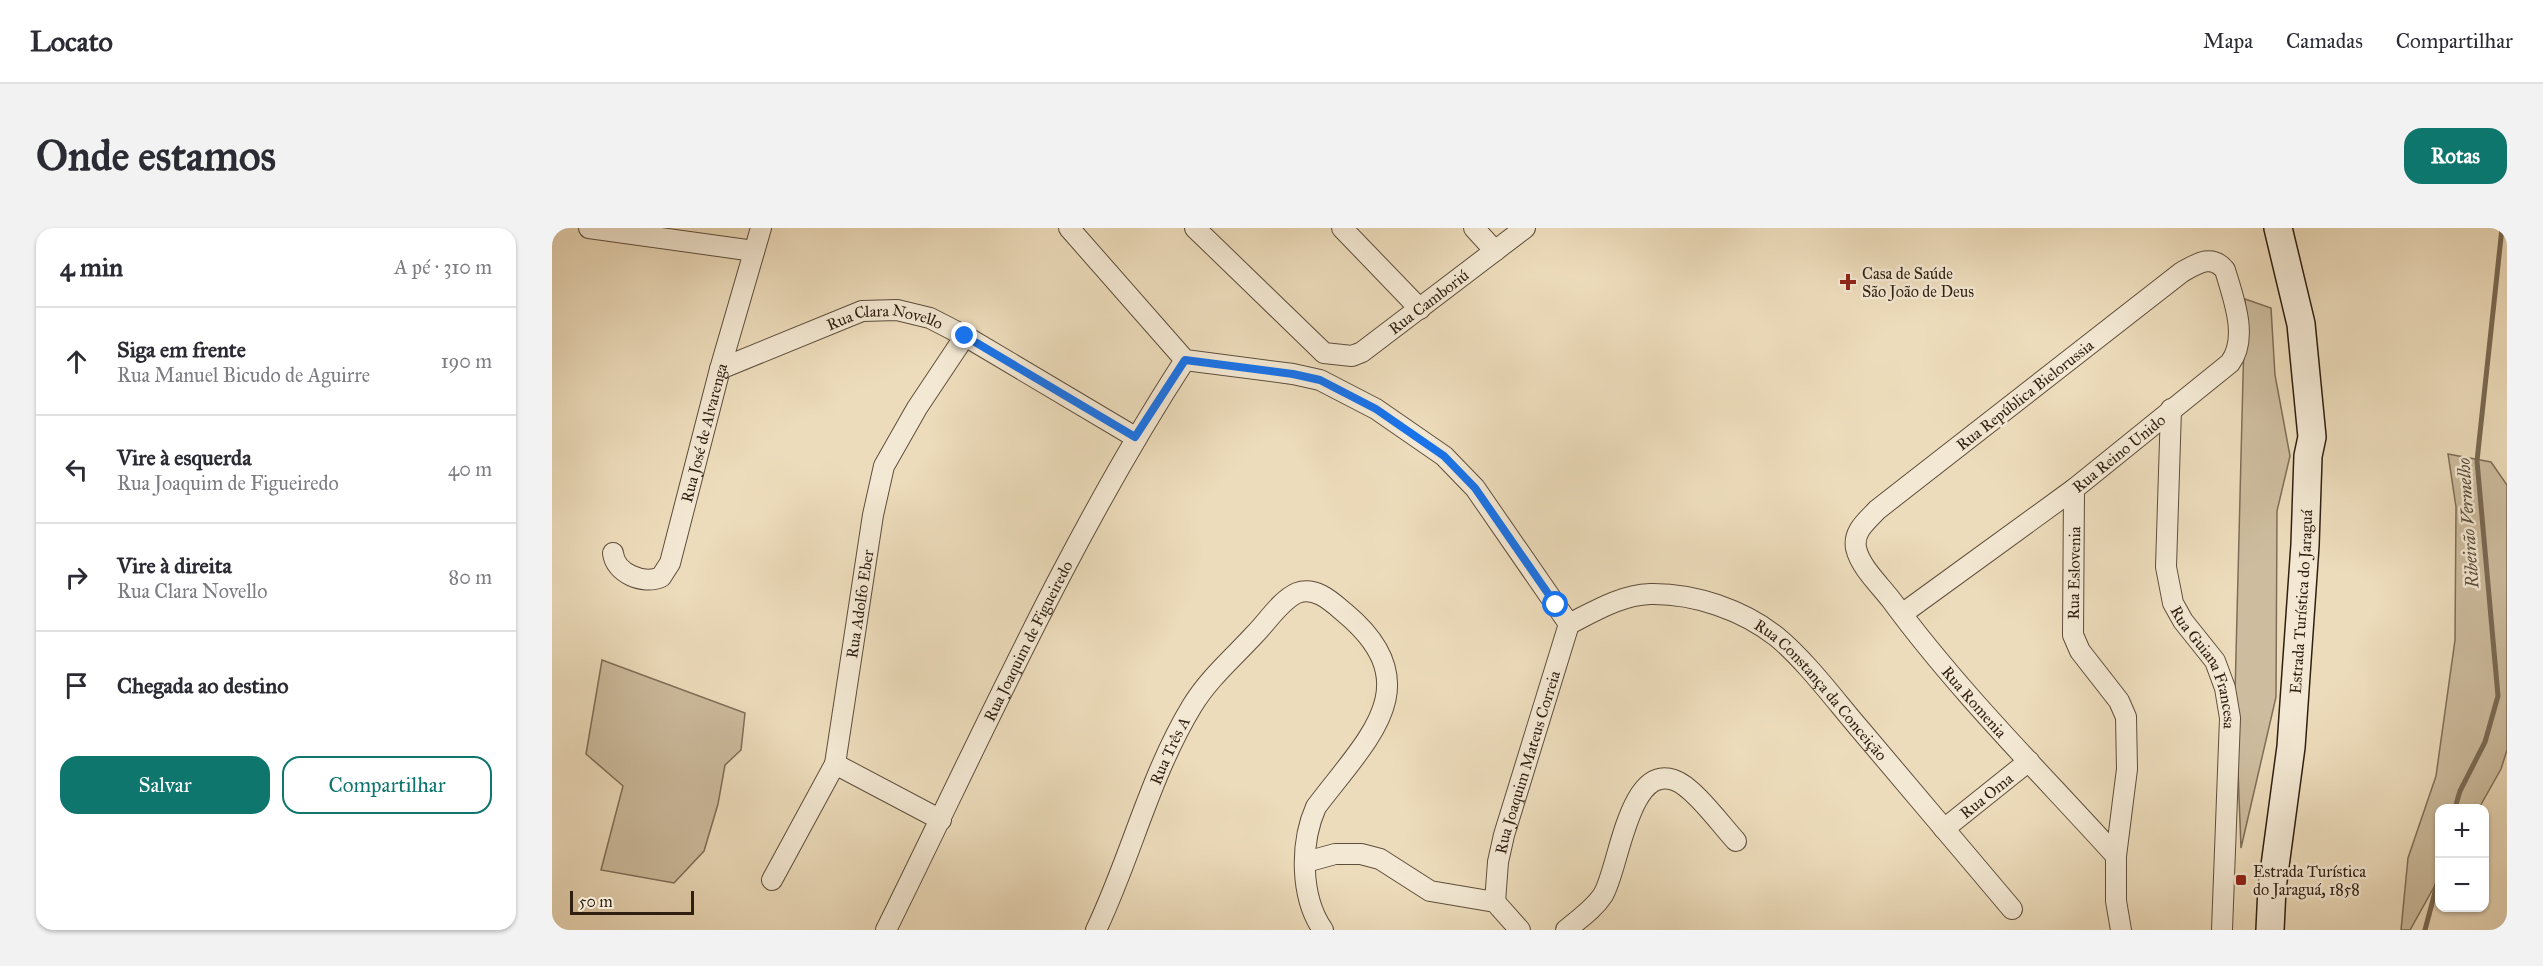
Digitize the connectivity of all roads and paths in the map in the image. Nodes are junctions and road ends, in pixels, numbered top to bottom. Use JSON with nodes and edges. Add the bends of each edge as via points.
{"nodes":[{"id":1,"x":589,"y":228,"type":"edge"},
{"id":2,"x":761,"y":228,"type":"edge"},
{"id":3,"x":1069,"y":228,"type":"edge"},
{"id":4,"x":1195,"y":228,"type":"edge"},
{"id":5,"x":1342,"y":228,"type":"edge"},
{"id":6,"x":1474,"y":228,"type":"edge"},
{"id":7,"x":1525,"y":228,"type":"edge"},
{"id":8,"x":2262,"y":228,"type":"edge"},
{"id":9,"x":2278,"y":228,"type":"edge"},
{"id":10,"x":754,"y":251,"type":"junction"},
{"id":11,"x":1495,"y":251,"type":"junction"},
{"id":12,"x":2200,"y":262,"type":"joint"},
{"id":13,"x":1420,"y":309,"type":"junction"},
{"id":14,"x":965,"y":336,"type":"junction"},
{"id":15,"x":1185,"y":360,"type":"junction"},
{"id":16,"x":720,"y":369,"type":"junction"},
{"id":17,"x":2171,"y":409,"type":"junction"},
{"id":18,"x":1135,"y":437,"type":"junction"},
{"id":19,"x":2308,"y":456,"type":"junction"},
{"id":20,"x":2074,"y":489,"type":"junction"},
{"id":21,"x":1856,"y":534,"type":"joint"},
{"id":22,"x":613,"y":553,"type":"dead end"},
{"id":23,"x":1902,"y":614,"type":"junction"},
{"id":24,"x":1569,"y":624,"type":"junction"},
{"id":25,"x":2291,"y":747,"type":"junction"},
{"id":26,"x":2029,"y":761,"type":"junction"},
{"id":27,"x":835,"y":764,"type":"junction"},
{"id":28,"x":940,"y":820,"type":"junction"},
{"id":29,"x":1944,"y":829,"type":"junction"},
{"id":30,"x":1736,"y":841,"type":"dead end"},
{"id":31,"x":2116,"y":856,"type":"junction"},
{"id":32,"x":1306,"y":862,"type":"junction"},
{"id":33,"x":772,"y":880,"type":"dead end"},
{"id":34,"x":1495,"y":902,"type":"junction"},
{"id":35,"x":2012,"y":909,"type":"dead end"},
{"id":36,"x":886,"y":930,"type":"edge"},
{"id":37,"x":1096,"y":930,"type":"edge"},
{"id":38,"x":1323,"y":930,"type":"edge"},
{"id":39,"x":1520,"y":930,"type":"edge"},
{"id":40,"x":1566,"y":930,"type":"edge"},
{"id":41,"x":2121,"y":930,"type":"edge"},
{"id":42,"x":2222,"y":930,"type":"edge"},
{"id":43,"x":2270,"y":930,"type":"edge"},
{"id":44,"x":2287,"y":930,"type":"edge"}],
"edges":[{"from":1,"to":10,"type":"street"},
{"from":2,"to":10,"type":"street","name":"Rua José de Alvarenga"},
{"from":3,"to":15,"type":"street"},
{"from":4,"to":13,"type":"street","name":"Rua Camboriú","via":[[1324,353],[1352,356]]},
{"from":5,"to":13,"type":"street"},
{"from":6,"to":11,"type":"street"},
{"from":7,"to":11,"type":"street","name":"Rua Camboriú"},
{"from":8,"to":19,"type":"main road","name":"Estrada Turística do Jaraguá","via":[[2289,332]]},
{"from":9,"to":19,"type":"main road","name":"Estrada Turística do Jaraguá","via":[[2308,368],[2312,437]]},
{"from":10,"to":16,"type":"street","name":"Rua José de Alvarenga"},
{"from":11,"to":13,"type":"street","name":"Rua Camboriú"},
{"from":12,"to":17,"type":"street","name":"Rua Reino Unido","via":[[2212,260],[2225,270],[2239,342],[2230,363]]},
{"from":12,"to":21,"type":"street","name":"Rua República Bielorussia","via":[[2182,272],[1887,503]]},
{"from":14,"to":16,"type":"street","name":"Rua Clara Novello","via":[[930,318],[897,310],[862,311]]},
{"from":14,"to":18,"type":"street","name":"Rua Clara Novello"},
{"from":14,"to":27,"type":"street","name":"Rua Adolfo Eber","via":[[884,466]]},
{"from":15,"to":18,"type":"street","name":"Rua Joaquim de Figueiredo"},
{"from":15,"to":24,"type":"street","via":[[1320,380],[1376,409],[1444,456],[1475,488]]},
{"from":16,"to":22,"type":"street","name":"Rua José de Alvarenga","via":[[670,563],[661,578],[647,580],[623,571],[614,561]]},
{"from":17,"to":20,"type":"street","name":"Rua Reino Unido"},
{"from":17,"to":42,"type":"street","name":"Rua Guiana Francesa","via":[[2166,567],[2173,603],[2215,661],[2230,718]]},
{"from":18,"to":28,"type":"street","name":"Rua Joaquim de Figueiredo","via":[[1055,584]]},
{"from":19,"to":25,"type":"main road","name":"Estrada Turística do Jaraguá"},
{"from":20,"to":23,"type":"street","name":"Rua Reino Unido"},
{"from":20,"to":31,"type":"street","name":"Rua Eslovenia","via":[[2073,635],[2126,717],[2127,769]]},
{"from":21,"to":23,"type":"street","name":"Rua Romenia","via":[[1859,558]]},
{"from":23,"to":26,"type":"street","name":"Rua Romenia","via":[[1960,687]]},
{"from":24,"to":29,"type":"street","name":"Rua Constança da Conceição","via":[[1624,598],[1649,594],[1703,601],[1746,617],[1777,638],[1801,663]]},
{"from":24,"to":34,"type":"street","name":"Rua Joaquim Mateus Correia","via":[[1504,835]]},
{"from":25,"to":43,"type":"main road","name":"Estrada Turística do Jaraguá"},
{"from":25,"to":44,"type":"main road","name":"Estrada Turística do Jaraguá"},
{"from":26,"to":29,"type":"street","name":"Rua Oma"},
{"from":26,"to":31,"type":"street","name":"Rua Romenia"},
{"from":27,"to":28,"type":"street"},
{"from":27,"to":33,"type":"street","name":"Rua Adolfo Eber"},
{"from":28,"to":36,"type":"street","name":"Rua Joaquim de Figueiredo"},
{"from":29,"to":35,"type":"street","name":"Rua Constança da Conceição"},
{"from":30,"to":40,"type":"street","via":[[1688,789],[1675,780],[1655,780],[1647,785],[1629,814],[1602,895]]},
{"from":31,"to":41,"type":"street","via":[[2116,901]]},
{"from":32,"to":34,"type":"street","via":[[1335,854],[1360,854],[1380,859],[1430,891]]},
{"from":32,"to":37,"type":"street","name":"Rua Três A","via":[[1310,820],[1316,807],[1374,730],[1388,690],[1382,655],[1363,628],[1325,597],[1306,592],[1287,600],[1193,703],[1176,734],[1118,885]]},
{"from":32,"to":38,"type":"street","via":[[1309,902]]},
{"from":34,"to":39,"type":"street"}]}
